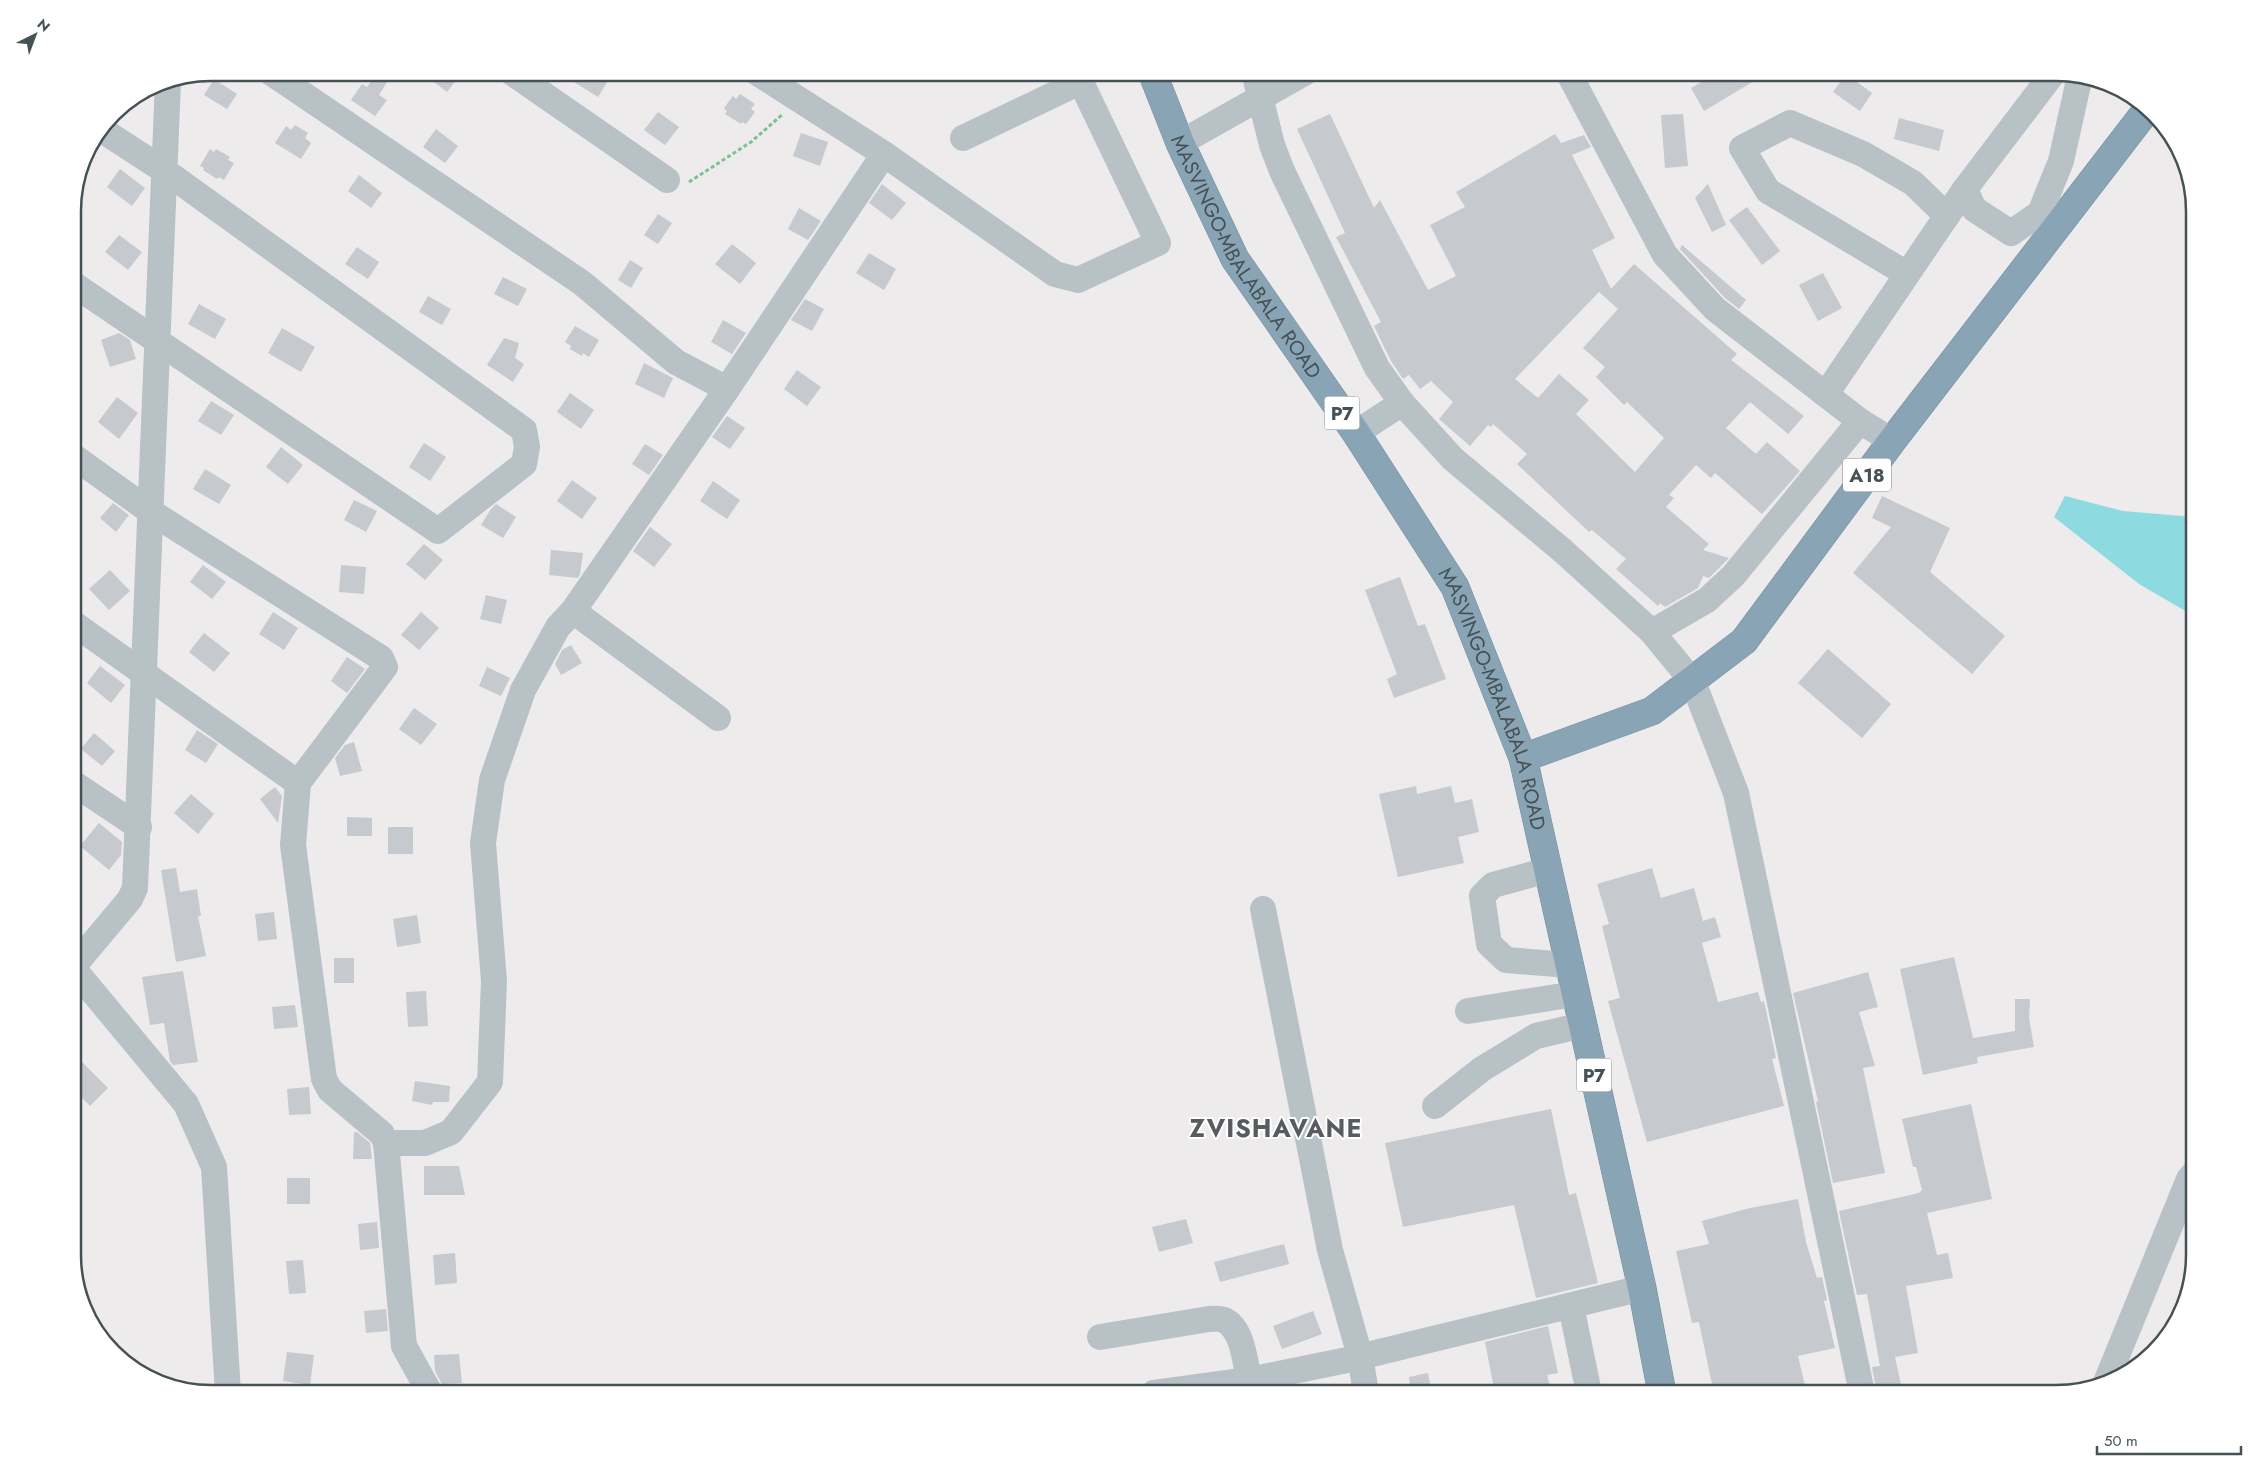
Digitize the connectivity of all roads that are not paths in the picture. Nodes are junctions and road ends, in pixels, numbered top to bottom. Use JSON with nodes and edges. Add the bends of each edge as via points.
{"nodes":[{"id":1,"x":283,"y":81,"type":"edge"},
{"id":2,"x":524,"y":81,"type":"edge"},
{"id":3,"x":777,"y":81,"type":"edge"},
{"id":4,"x":1070,"y":81,"type":"edge"},
{"id":5,"x":1080,"y":81,"type":"edge"},
{"id":6,"x":1156,"y":81,"type":"edge"},
{"id":7,"x":1256,"y":81,"type":"edge"},
{"id":8,"x":1290,"y":81,"type":"edge"},
{"id":9,"x":1573,"y":81,"type":"edge"},
{"id":10,"x":2047,"y":81,"type":"edge"},
{"id":11,"x":2078,"y":83,"type":"edge"},
{"id":12,"x":793,"y":88,"type":"edge"},
{"id":13,"x":168,"y":89,"type":"edge"},
{"id":14,"x":1261,"y":98,"type":"junction"},
{"id":15,"x":2143,"y":116,"type":"edge"},
{"id":16,"x":107,"y":133,"type":"edge"},
{"id":17,"x":963,"y":138,"type":"dead end"},
{"id":18,"x":1180,"y":143,"type":"junction"},
{"id":19,"x":884,"y":154,"type":"junction"},
{"id":20,"x":165,"y":171,"type":"junction"},
{"id":21,"x":667,"y":180,"type":"road end"},
{"id":22,"x":1965,"y":189,"type":"junction"},
{"id":23,"x":1947,"y":216,"type":"junction"},
{"id":24,"x":1907,"y":274,"type":"junction"},
{"id":25,"x":82,"y":290,"type":"edge"},
{"id":26,"x":158,"y":343,"type":"junction"},
{"id":27,"x":727,"y":390,"type":"junction"},
{"id":28,"x":1826,"y":394,"type":"junction"},
{"id":29,"x":1402,"y":403,"type":"junction"},
{"id":30,"x":1860,"y":421,"type":"junction"},
{"id":31,"x":1356,"y":433,"type":"junction"},
{"id":32,"x":1892,"y":442,"type":"junction"},
{"id":33,"x":82,"y":462,"type":"edge"},
{"id":34,"x":151,"y":512,"type":"junction"},
{"id":35,"x":572,"y":611,"type":"junction"},
{"id":36,"x":82,"y":629,"type":"edge"},
{"id":37,"x":1652,"y":632,"type":"junction"},
{"id":38,"x":145,"y":674,"type":"junction"},
{"id":39,"x":1692,"y":682,"type":"junction"},
{"id":40,"x":718,"y":718,"type":"dead end"},
{"id":41,"x":1522,"y":758,"type":"junction"},
{"id":42,"x":298,"y":783,"type":"junction"},
{"id":43,"x":82,"y":789,"type":"edge"},
{"id":44,"x":138,"y":827,"type":"junction"},
{"id":45,"x":1548,"y":870,"type":"junction"},
{"id":46,"x":1263,"y":909,"type":"dead end"},
{"id":47,"x":82,"y":956,"type":"edge"},
{"id":48,"x":1569,"y":965,"type":"junction"},
{"id":49,"x":82,"y":978,"type":"edge"},
{"id":50,"x":1576,"y":994,"type":"junction"},
{"id":51,"x":1468,"y":1011,"type":"dead end"},
{"id":52,"x":1582,"y":1025,"type":"junction"},
{"id":53,"x":1435,"y":1106,"type":"dead end"},
{"id":54,"x":386,"y":1143,"type":"junction"},
{"id":55,"x":2186,"y":1186,"type":"edge"},
{"id":56,"x":1642,"y":1288,"type":"junction"},
{"id":57,"x":1571,"y":1306,"type":"junction"},
{"id":58,"x":1100,"y":1337,"type":"dead end"},
{"id":59,"x":1360,"y":1356,"type":"junction"},
{"id":60,"x":2110,"y":1372,"type":"edge"},
{"id":61,"x":1249,"y":1380,"type":"junction"},
{"id":62,"x":227,"y":1385,"type":"edge"},
{"id":63,"x":425,"y":1385,"type":"edge"},
{"id":64,"x":1215,"y":1385,"type":"edge"},
{"id":65,"x":1365,"y":1385,"type":"edge"},
{"id":66,"x":1587,"y":1385,"type":"edge"},
{"id":67,"x":1660,"y":1385,"type":"edge"},
{"id":68,"x":1860,"y":1385,"type":"edge"}],
"edges":[{"from":1,"to":27,"type":"street","via":[[582,283],[676,362]]},
{"from":2,"to":21,"type":"street"},
{"from":3,"to":12,"type":"street"},
{"from":4,"to":17,"type":"street"},
{"from":5,"to":19,"type":"street","via":[[1158,243],[1078,280],[1055,274]]},
{"from":6,"to":18,"type":"highway","name":"MASVINGO-MBALABALA ROAD","number":"P7"},
{"from":7,"to":14,"type":"street"},
{"from":8,"to":14,"type":"street"},
{"from":9,"to":28,"type":"street","via":[[1665,255],[1715,309]]},
{"from":10,"to":22,"type":"street"},
{"from":11,"to":22,"type":"street","via":[[2061,161],[2040,213],[2011,233],[1974,209]]},
{"from":12,"to":19,"type":"street"},
{"from":13,"to":20,"type":"street"},
{"from":14,"to":18,"type":"street"},
{"from":14,"to":29,"type":"street","via":[[1282,170],[1377,368]]},
{"from":15,"to":32,"type":"highway","number":"A18"},
{"from":16,"to":20,"type":"street"},
{"from":18,"to":31,"type":"highway","name":"MASVINGO-MBALABALA ROAD","number":"P7","via":[[1235,259]]},
{"from":19,"to":27,"type":"street"},
{"from":20,"to":26,"type":"street"},
{"from":20,"to":26,"type":"street","via":[[524,430],[524,464],[438,532]]},
{"from":22,"to":23,"type":"street"},
{"from":23,"to":24,"type":"street"},
{"from":23,"to":24,"type":"street","via":[[1913,183],[1872,159],[1790,123],[1742,148],[1768,191]]},
{"from":24,"to":28,"type":"street"},
{"from":25,"to":26,"type":"street"},
{"from":26,"to":34,"type":"street"},
{"from":27,"to":35,"type":"street"},
{"from":28,"to":30,"type":"street"},
{"from":29,"to":31,"type":"street"},
{"from":29,"to":37,"type":"street","via":[[1453,458]]},
{"from":30,"to":32,"type":"street"},
{"from":30,"to":37,"type":"street","via":[[1733,576],[1707,600]]},
{"from":31,"to":41,"type":"highway","name":"MASVINGO-MBALABALA ROAD","number":"P7","via":[[1455,586]]},
{"from":32,"to":39,"type":"highway","number":"A18","via":[[1744,641]]},
{"from":33,"to":34,"type":"street"},
{"from":34,"to":38,"type":"street"},
{"from":34,"to":42,"type":"street","via":[[382,658],[385,667],[380,676]]},
{"from":35,"to":40,"type":"street"},
{"from":35,"to":54,"type":"street","via":[[558,627],[523,690],[492,780],[484,843],[494,981],[490,1082],[451,1132],[425,1143]]},
{"from":36,"to":38,"type":"street"},
{"from":37,"to":39,"type":"street"},
{"from":38,"to":42,"type":"street"},
{"from":38,"to":44,"type":"street"},
{"from":39,"to":41,"type":"highway","number":"A18","via":[[1652,711]]},
{"from":39,"to":68,"type":"street","via":[[1736,793]]},
{"from":41,"to":45,"type":"highway","name":"MASVINGO-MBALABALA ROAD","number":"P7"},
{"from":42,"to":54,"type":"street","via":[[293,845],[324,1079],[330,1090],[382,1134]]},
{"from":43,"to":44,"type":"street"},
{"from":44,"to":47,"type":"street","via":[[133,893]]},
{"from":45,"to":48,"type":"highway","name":"MASVINGO-MBALABALA ROAD","number":"P7"},
{"from":45,"to":48,"type":"street","via":[[1493,885],[1482,896],[1489,944],[1506,960]]},
{"from":46,"to":59,"type":"street","via":[[1330,1250]]},
{"from":48,"to":50,"type":"highway","name":"MASVINGO-MBALABALA ROAD","number":"P7"},
{"from":49,"to":62,"type":"street","via":[[186,1104],[214,1166]]},
{"from":50,"to":51,"type":"street"},
{"from":50,"to":52,"type":"highway","name":"MASVINGO-MBALABALA ROAD","number":"P7"},
{"from":52,"to":53,"type":"street","via":[[1536,1036],[1482,1070]]},
{"from":52,"to":56,"type":"highway","name":"MASVINGO-MBALABALA ROAD","number":"P7"},
{"from":54,"to":63,"type":"street","via":[[404,1346]]},
{"from":55,"to":60,"type":"street"},
{"from":56,"to":57,"type":"street"},
{"from":56,"to":67,"type":"highway","name":"MASVINGO-MBALABALA ROAD","number":"P7"},
{"from":57,"to":59,"type":"street"},
{"from":57,"to":66,"type":"street"},
{"from":58,"to":61,"type":"street","via":[[1223,1319],[1233,1326],[1240,1342]]},
{"from":59,"to":61,"type":"street"},
{"from":59,"to":65,"type":"street"},
{"from":61,"to":64,"type":"street"}]}
